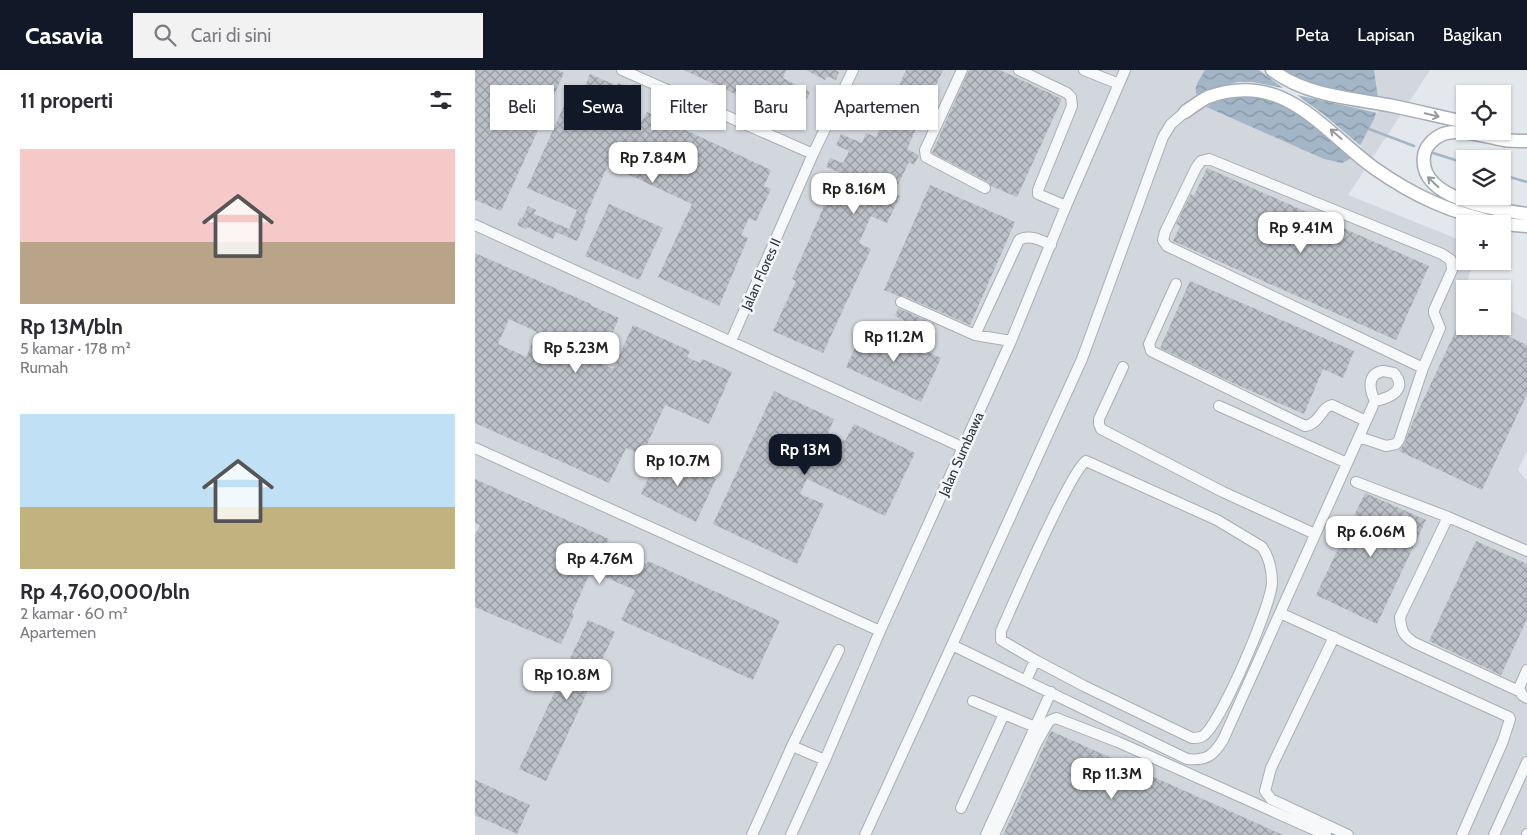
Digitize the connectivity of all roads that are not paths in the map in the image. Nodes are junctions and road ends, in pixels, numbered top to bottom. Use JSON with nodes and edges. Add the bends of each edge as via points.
{"nodes":[{"id":1,"x":622,"y":70,"type":"edge"},
{"id":2,"x":853,"y":70,"type":"edge"},
{"id":3,"x":962,"y":70,"type":"edge"},
{"id":4,"x":1019,"y":70,"type":"edge"},
{"id":5,"x":1084,"y":70,"type":"edge"},
{"id":6,"x":1125,"y":70,"type":"edge"},
{"id":7,"x":1271,"y":70,"type":"edge"},
{"id":8,"x":1119,"y":84,"type":"junction"},
{"id":9,"x":1185,"y":112,"type":"joint"},
{"id":10,"x":1456,"y":120,"type":"edge"},
{"id":11,"x":1511,"y":133,"type":"edge"},
{"id":12,"x":1527,"y":136,"type":"edge"},
{"id":13,"x":1527,"y":141,"type":"edge"},
{"id":14,"x":813,"y":154,"type":"junction"},
{"id":15,"x":985,"y":188,"type":"dead end"},
{"id":16,"x":1059,"y":203,"type":"junction"},
{"id":17,"x":1527,"y":214,"type":"edge"},
{"id":18,"x":1463,"y":215,"type":"edge"},
{"id":19,"x":475,"y":225,"type":"edge"},
{"id":20,"x":1511,"y":225,"type":"edge"},
{"id":21,"x":1527,"y":226,"type":"edge"},
{"id":22,"x":1048,"y":244,"type":"junction"},
{"id":23,"x":1176,"y":284,"type":"dead end"},
{"id":24,"x":901,"y":302,"type":"dead end"},
{"id":25,"x":975,"y":335,"type":"junction"},
{"id":26,"x":731,"y":341,"type":"junction"},
{"id":27,"x":1011,"y":341,"type":"junction"},
{"id":28,"x":1123,"y":367,"type":"dead end"},
{"id":29,"x":1423,"y":368,"type":"junction"},
{"id":30,"x":1375,"y":402,"type":"dead end"},
{"id":31,"x":1219,"y":406,"type":"dead end"},
{"id":32,"x":1366,"y":421,"type":"junction"},
{"id":33,"x":1359,"y":437,"type":"junction"},
{"id":34,"x":475,"y":448,"type":"edge"},
{"id":35,"x":964,"y":448,"type":"junction"},
{"id":36,"x":1347,"y":463,"type":"junction"},
{"id":37,"x":1357,"y":482,"type":"dead end"},
{"id":38,"x":1448,"y":517,"type":"junction"},
{"id":39,"x":1315,"y":534,"type":"junction"},
{"id":40,"x":1527,"y":550,"type":"edge"},
{"id":41,"x":1280,"y":614,"type":"junction"},
{"id":42,"x":880,"y":631,"type":"junction"},
{"id":43,"x":1334,"y":638,"type":"junction"},
{"id":44,"x":952,"y":645,"type":"junction"},
{"id":45,"x":839,"y":650,"type":"dead end"},
{"id":46,"x":1035,"y":660,"type":"junction"},
{"id":47,"x":1527,"y":670,"type":"edge"},
{"id":48,"x":1027,"y":681,"type":"junction"},
{"id":49,"x":1051,"y":692,"type":"junction"},
{"id":50,"x":1524,"y":695,"type":"edge"},
{"id":51,"x":973,"y":701,"type":"dead end"},
{"id":52,"x":1004,"y":714,"type":"junction"},
{"id":53,"x":1035,"y":727,"type":"junction"},
{"id":54,"x":792,"y":746,"type":"junction"},
{"id":55,"x":821,"y":759,"type":"junction"},
{"id":56,"x":1527,"y":762,"type":"edge"},
{"id":57,"x":961,"y":808,"type":"dead end"},
{"id":58,"x":752,"y":835,"type":"edge"},
{"id":59,"x":791,"y":835,"type":"edge"},
{"id":60,"x":865,"y":835,"type":"edge"},
{"id":61,"x":986,"y":835,"type":"edge"},
{"id":62,"x":994,"y":835,"type":"edge"},
{"id":63,"x":1327,"y":835,"type":"edge"},
{"id":64,"x":1348,"y":835,"type":"edge"},
{"id":65,"x":1462,"y":835,"type":"edge"},
{"id":66,"x":1494,"y":835,"type":"edge"}],
"edges":[{"from":1,"to":14,"type":"street"},
{"from":2,"to":14,"type":"street","name":"Jalan Flores II"},
{"from":3,"to":15,"type":"street","via":[[925,154]]},
{"from":4,"to":16,"type":"street","via":[[1071,97],[1072,106],[1037,190]]},
{"from":5,"to":8,"type":"street"},
{"from":6,"to":8,"type":"street","name":"Jalan Sumbawa"},
{"from":7,"to":10,"type":"main road","one_way":true,"via":[[1313,91]]},
{"from":8,"to":16,"type":"street","name":"Jalan Sumbawa"},
{"from":18,"to":9,"type":"main road","one_way":true,"via":[[1402,187],[1372,166],[1315,116],[1280,94],[1246,88],[1228,91],[1207,98]]},
{"from":9,"to":44,"type":"street","via":[[1171,124],[1163,137],[1082,359]]},
{"from":11,"to":12,"type":"main road"},
{"from":17,"to":13,"type":"main road","one_way":true,"via":[[1475,204],[1445,192],[1426,175],[1423,162],[1424,151],[1444,134],[1460,132]]},
{"from":14,"to":26,"type":"street","name":"Jalan Flores II"},
{"from":16,"to":22,"type":"street","name":"Jalan Sumbawa"},
{"from":19,"to":26,"type":"street"},
{"from":20,"to":21,"type":"main road"},
{"from":22,"to":25,"type":"street","via":[[1033,238],[1019,240]]},
{"from":22,"to":27,"type":"street","name":"Jalan Sumbawa"},
{"from":23,"to":32,"type":"street","via":[[1149,344],[1151,352],[1305,426],[1319,419],[1325,408],[1332,405]]},
{"from":24,"to":25,"type":"street"},
{"from":25,"to":27,"type":"street"},
{"from":26,"to":35,"type":"street"},
{"from":27,"to":35,"type":"street","name":"Jalan Sumbawa"},
{"from":28,"to":39,"type":"street","via":[[1099,420],[1101,429],[1223,492]]},
{"from":29,"to":29,"type":"street","via":[[1167,246],[1163,240],[1165,232],[1201,161],[1217,162],[1451,260],[1452,270],[1434,310],[1440,328]]},
{"from":29,"to":33,"type":"street","via":[[1396,444],[1386,446]]},
{"from":30,"to":32,"type":"street"},
{"from":31,"to":36,"type":"street"},
{"from":32,"to":33,"type":"street"},
{"from":33,"to":36,"type":"street"},
{"from":34,"to":42,"type":"street"},
{"from":35,"to":42,"type":"street","name":"Jalan Sumbawa"},
{"from":36,"to":39,"type":"street"},
{"from":37,"to":38,"type":"street"},
{"from":38,"to":40,"type":"street"},
{"from":38,"to":50,"type":"street","via":[[1400,617],[1403,634],[1415,643]]},
{"from":39,"to":41,"type":"street"},
{"from":41,"to":43,"type":"street"},
{"from":41,"to":49,"type":"street","via":[[1223,740],[1206,758],[1187,759]]},
{"from":42,"to":55,"type":"street","name":"Jalan Sumbawa"},
{"from":43,"to":64,"type":"street","via":[[1271,768],[1265,791],[1271,799]]},
{"from":43,"to":65,"type":"street","via":[[1510,719]]},
{"from":44,"to":48,"type":"street"},
{"from":44,"to":60,"type":"street"},
{"from":45,"to":54,"type":"street"},
{"from":46,"to":46,"type":"street","via":[[1192,738],[1199,738],[1218,716],[1264,616],[1272,584],[1265,551],[1217,520],[1086,461],[1064,494],[1001,632],[1001,640]]},
{"from":46,"to":48,"type":"street"},
{"from":47,"to":50,"type":"street","via":[[1519,688]]},
{"from":48,"to":49,"type":"street"},
{"from":49,"to":53,"type":"street"},
{"from":51,"to":52,"type":"street"},
{"from":52,"to":53,"type":"street"},
{"from":52,"to":57,"type":"street"},
{"from":53,"to":61,"type":"street"},
{"from":54,"to":55,"type":"street"},
{"from":54,"to":58,"type":"street"},
{"from":55,"to":59,"type":"street","name":"Jalan Sumbawa"},
{"from":56,"to":66,"type":"street"},
{"from":62,"to":63,"type":"street","via":[[1037,742],[1049,721],[1056,718],[1118,742]]}]}
